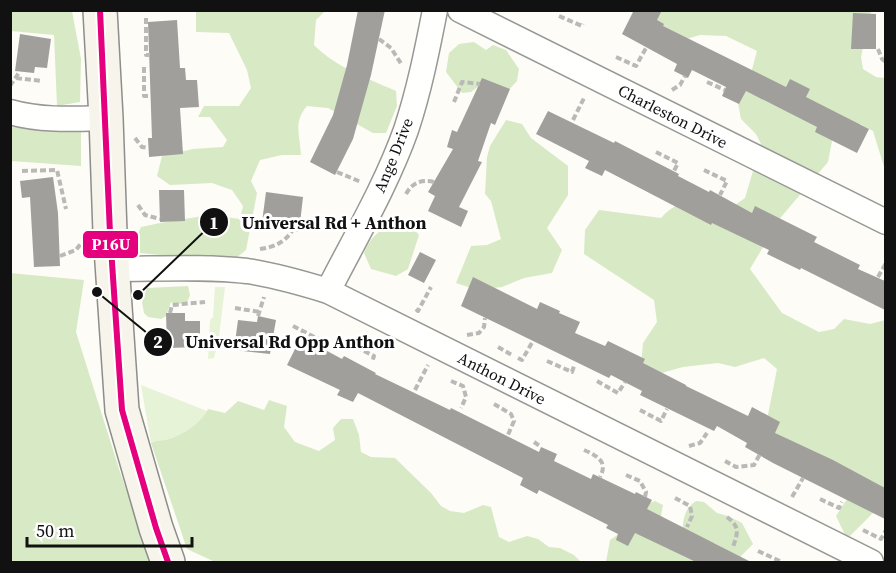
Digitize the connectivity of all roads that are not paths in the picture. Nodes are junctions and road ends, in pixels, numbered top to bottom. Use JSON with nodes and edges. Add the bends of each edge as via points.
{"nodes":[{"id":1,"x":100,"y":10,"type":"edge"},
{"id":2,"x":435,"y":10,"type":"edge"},
{"id":3,"x":460,"y":10,"type":"edge"},
{"id":4,"x":10,"y":112,"type":"edge"},
{"id":5,"x":106,"y":118,"type":"junction"},
{"id":6,"x":885,"y":222,"type":"edge"},
{"id":7,"x":112,"y":269,"type":"junction"},
{"id":8,"x":328,"y":291,"type":"junction"},
{"id":9,"x":168,"y":562,"type":"edge"},
{"id":10,"x":871,"y":562,"type":"edge"}],
"edges":[{"from":1,"to":5,"type":"street"},
{"from":2,"to":8,"type":"street","name":"Ange Drive","via":[[423,74],[406,130],[391,168]]},
{"from":3,"to":6,"type":"street","name":"Charleston Drive"},
{"from":4,"to":5,"type":"street","via":[[61,119]]},
{"from":5,"to":7,"type":"street"},
{"from":7,"to":8,"type":"street","name":"Anthon Drive","via":[[246,271]]},
{"from":7,"to":9,"type":"street","via":[[122,410]]},
{"from":8,"to":10,"type":"street","name":"Anthon Drive"}]}
